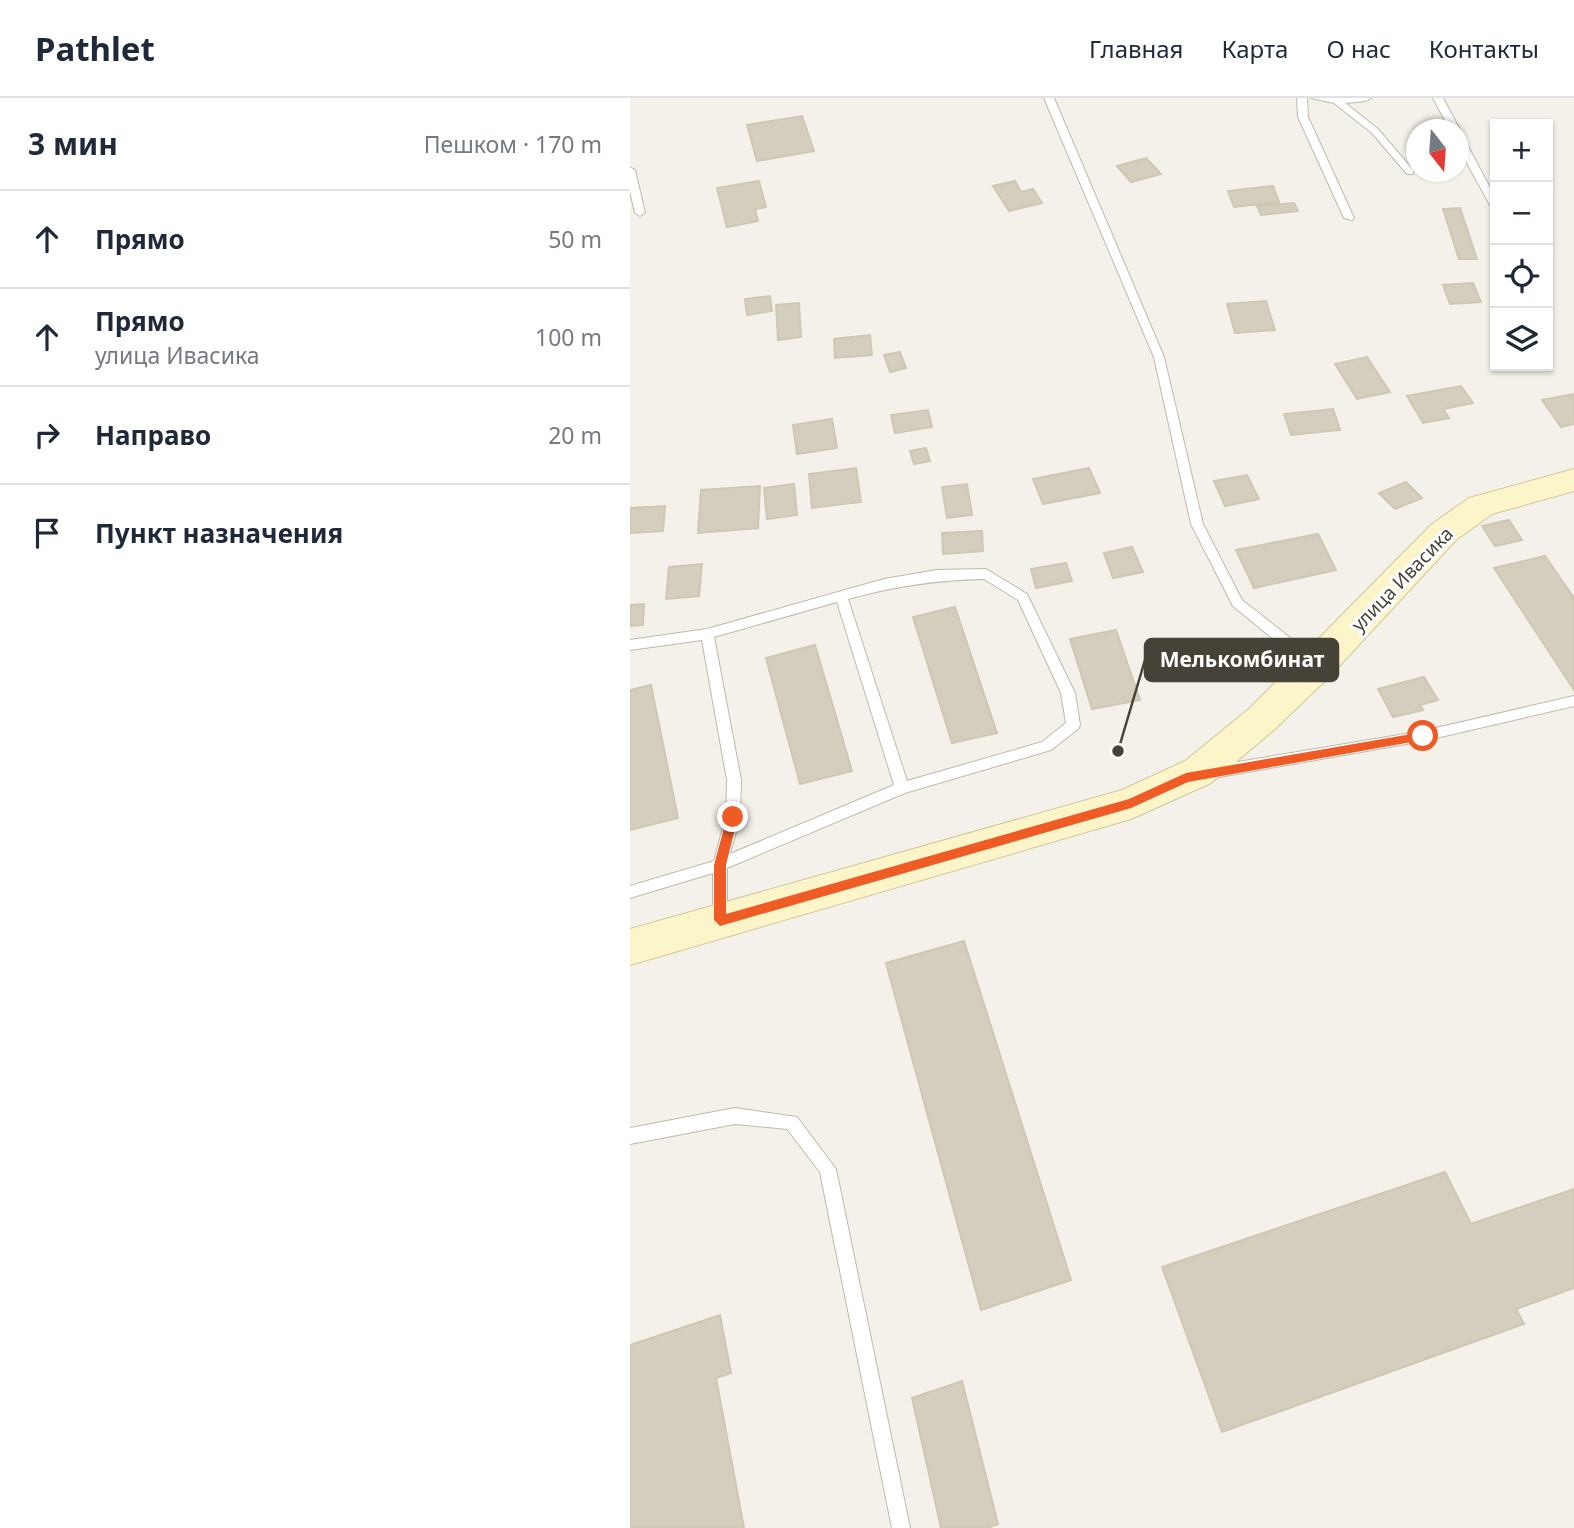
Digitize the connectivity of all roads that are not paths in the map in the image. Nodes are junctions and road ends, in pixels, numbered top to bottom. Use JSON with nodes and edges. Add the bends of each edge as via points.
{"nodes":[{"id":1,"x":1049,"y":98,"type":"edge"},
{"id":2,"x":1302,"y":98,"type":"edge"},
{"id":3,"x":1316,"y":98,"type":"edge"},
{"id":4,"x":1366,"y":98,"type":"edge"},
{"id":5,"x":1438,"y":98,"type":"edge"},
{"id":6,"x":1337,"y":101,"type":"junction"},
{"id":7,"x":1449,"y":119,"type":"edge"},
{"id":8,"x":1469,"y":157,"type":"edge"},
{"id":9,"x":1406,"y":167,"type":"edge"},
{"id":10,"x":630,"y":170,"type":"edge"},
{"id":11,"x":1490,"y":196,"type":"edge"},
{"id":12,"x":640,"y":213,"type":"dead end"},
{"id":13,"x":1349,"y":218,"type":"dead end"},
{"id":14,"x":1574,"y":480,"type":"edge"},
{"id":15,"x":841,"y":596,"type":"junction"},
{"id":16,"x":708,"y":634,"type":"junction"},
{"id":17,"x":630,"y":645,"type":"edge"},
{"id":18,"x":1317,"y":666,"type":"junction"},
{"id":19,"x":1574,"y":701,"type":"edge"},
{"id":20,"x":1186,"y":777,"type":"junction"},
{"id":21,"x":902,"y":788,"type":"junction"},
{"id":22,"x":720,"y":865,"type":"junction"},
{"id":23,"x":630,"y":892,"type":"edge"},
{"id":24,"x":720,"y":920,"type":"junction"},
{"id":25,"x":630,"y":947,"type":"edge"},
{"id":26,"x":630,"y":1136,"type":"edge"},
{"id":27,"x":901,"y":1528,"type":"edge"}],
"edges":[{"from":1,"to":18,"type":"lane","via":[[1159,358],[1197,524],[1237,603]]},
{"from":2,"to":13,"type":"lane","via":[[1303,117]]},
{"from":3,"to":6,"type":"lane"},
{"from":4,"to":6,"type":"lane"},
{"from":5,"to":7,"type":"lane"},
{"from":6,"to":9,"type":"lane","via":[[1375,131]]},
{"from":8,"to":11,"type":"lane"},
{"from":10,"to":12,"type":"lane"},
{"from":14,"to":18,"type":"main road","name":"улица Ивасика","via":[[1481,506],[1444,531]]},
{"from":15,"to":16,"type":"lane"},
{"from":15,"to":21,"type":"lane"},
{"from":15,"to":21,"type":"lane","via":[[937,575],[986,574],[1023,597],[1068,693],[1073,725],[1046,746]]},
{"from":16,"to":17,"type":"lane"},
{"from":16,"to":22,"type":"lane","via":[[734,780],[733,817]]},
{"from":18,"to":20,"type":"main road","name":"улица Ивасика","via":[[1263,718],[1199,772]]},
{"from":19,"to":20,"type":"lane","via":[[1423,736]]},
{"from":20,"to":24,"type":"main road","name":"улица Ивасика","via":[[1131,803]]},
{"from":21,"to":22,"type":"lane"},
{"from":22,"to":23,"type":"lane"},
{"from":22,"to":24,"type":"lane"},
{"from":24,"to":25,"type":"main road","name":"улица Ивасика"},
{"from":26,"to":27,"type":"lane","via":[[735,1116],[791,1122],[828,1169]]}]}
